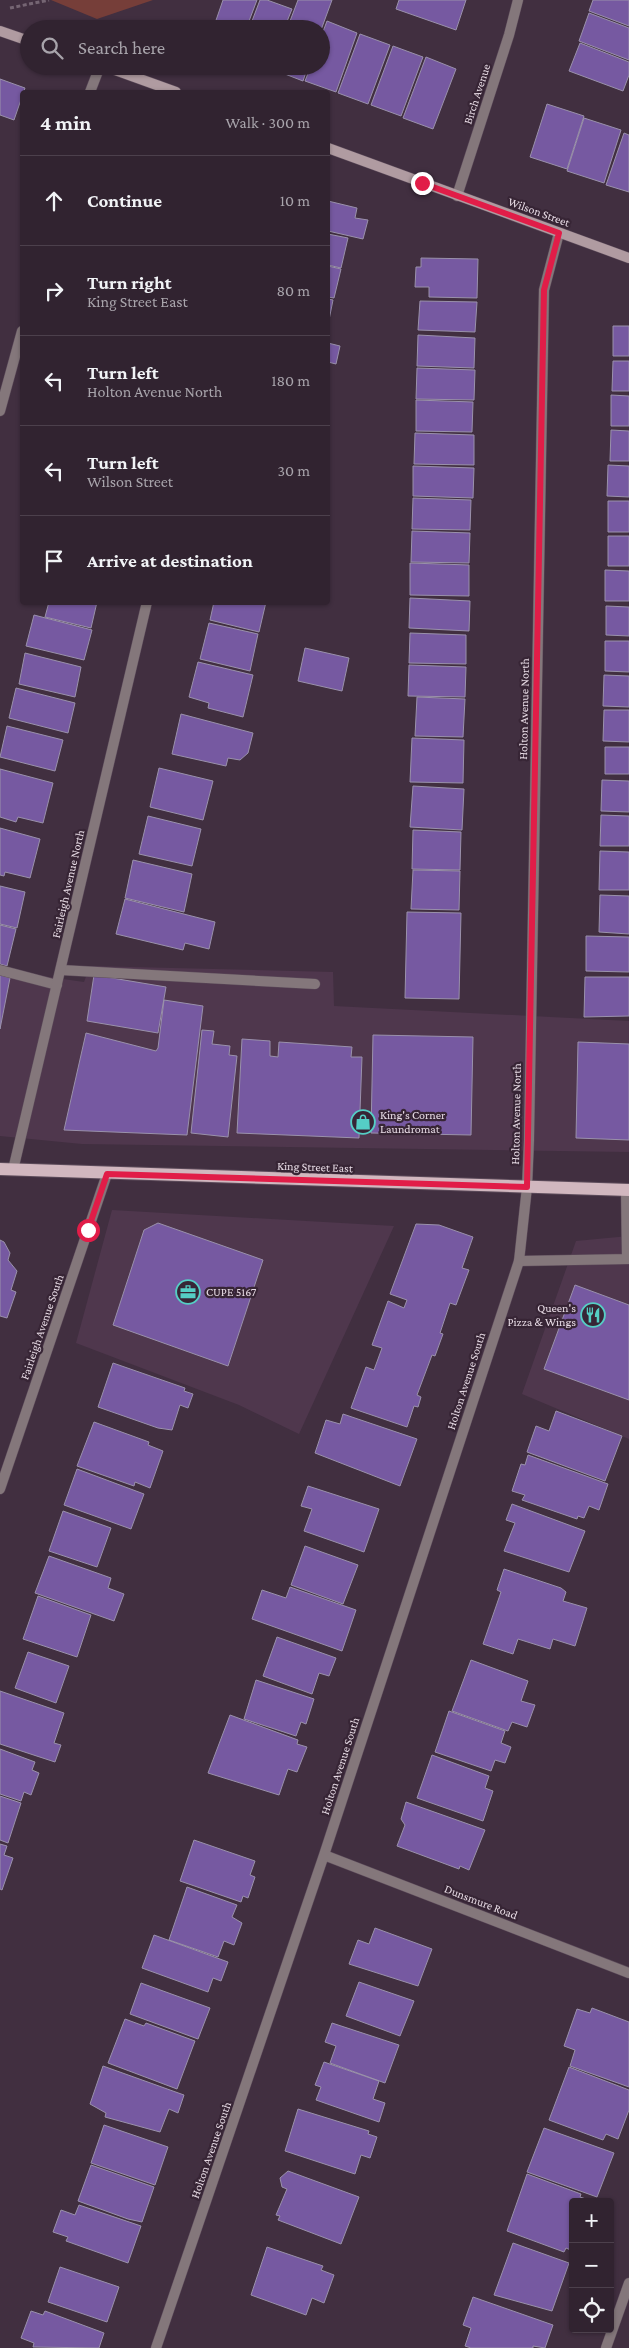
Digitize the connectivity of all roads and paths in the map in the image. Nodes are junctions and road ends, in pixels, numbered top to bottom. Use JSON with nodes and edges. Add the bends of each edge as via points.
{"nodes":[{"id":1,"x":49,"y":0,"type":"edge"},
{"id":2,"x":518,"y":0,"type":"edge"},
{"id":3,"x":6,"y":9,"type":"dead end"},
{"id":4,"x":0,"y":31,"type":"edge"},
{"id":5,"x":20,"y":38,"type":"edge"},
{"id":6,"x":97,"y":75,"type":"edge"},
{"id":7,"x":129,"y":75,"type":"edge"},
{"id":8,"x":91,"y":90,"type":"edge"},
{"id":9,"x":170,"y":90,"type":"edge"},
{"id":10,"x":330,"y":149,"type":"edge"},
{"id":11,"x":457,"y":196,"type":"junction"},
{"id":12,"x":559,"y":233,"type":"junction"},
{"id":13,"x":629,"y":258,"type":"edge"},
{"id":14,"x":20,"y":338,"type":"edge"},
{"id":15,"x":0,"y":411,"type":"edge"},
{"id":16,"x":146,"y":605,"type":"edge"},
{"id":17,"x":0,"y":970,"type":"edge"},
{"id":18,"x":60,"y":970,"type":"junction"},
{"id":19,"x":315,"y":984,"type":"dead end"},
{"id":20,"x":57,"y":985,"type":"junction"},
{"id":21,"x":6,"y":1170,"type":"edge"},
{"id":22,"x":107,"y":1174,"type":"junction"},
{"id":23,"x":527,"y":1187,"type":"junction"},
{"id":24,"x":627,"y":1190,"type":"edge"},
{"id":25,"x":628,"y":1259,"type":"edge"},
{"id":26,"x":519,"y":1261,"type":"junction"},
{"id":27,"x":0,"y":1489,"type":"edge"},
{"id":28,"x":324,"y":1855,"type":"junction"},
{"id":29,"x":629,"y":1973,"type":"edge"},
{"id":30,"x":629,"y":2283,"type":"edge"},
{"id":31,"x":156,"y":2348,"type":"edge"},
{"id":32,"x":606,"y":2348,"type":"edge"}],
"edges":[{"from":1,"to":3,"type":"path"},
{"from":2,"to":11,"type":"street","name":"Birch Avenue"},
{"from":4,"to":5,"type":"main road"},
{"from":6,"to":8,"type":"street"},
{"from":7,"to":9,"type":"main road"},
{"from":10,"to":11,"type":"main road","name":"Wilson Street"},
{"from":11,"to":12,"type":"main road","name":"Wilson Street"},
{"from":12,"to":13,"type":"main road","name":"Wilson Street"},
{"from":12,"to":23,"type":"street","name":"Holton Avenue North","via":[[544,290]]},
{"from":14,"to":15,"type":"street"},
{"from":16,"to":18,"type":"street","name":"Fairleigh Avenue North"},
{"from":17,"to":20,"type":"street"},
{"from":18,"to":19,"type":"street"},
{"from":18,"to":20,"type":"street","name":"Fairleigh Avenue North"},
{"from":20,"to":21,"type":"street","name":"Fairleigh Avenue North"},
{"from":21,"to":22,"type":"main road","name":"King Street East"},
{"from":22,"to":23,"type":"main road","name":"King Street East"},
{"from":22,"to":27,"type":"street","name":"Fairleigh Avenue South"},
{"from":23,"to":24,"type":"main road","name":"King Street East"},
{"from":23,"to":26,"type":"street","name":"Holton Avenue South"},
{"from":24,"to":25,"type":"street"},
{"from":25,"to":26,"type":"street"},
{"from":26,"to":28,"type":"street","name":"Holton Avenue South"},
{"from":28,"to":29,"type":"street","name":"Dunsmure Road"},
{"from":28,"to":31,"type":"street","name":"Holton Avenue South"},
{"from":30,"to":32,"type":"street"}]}
